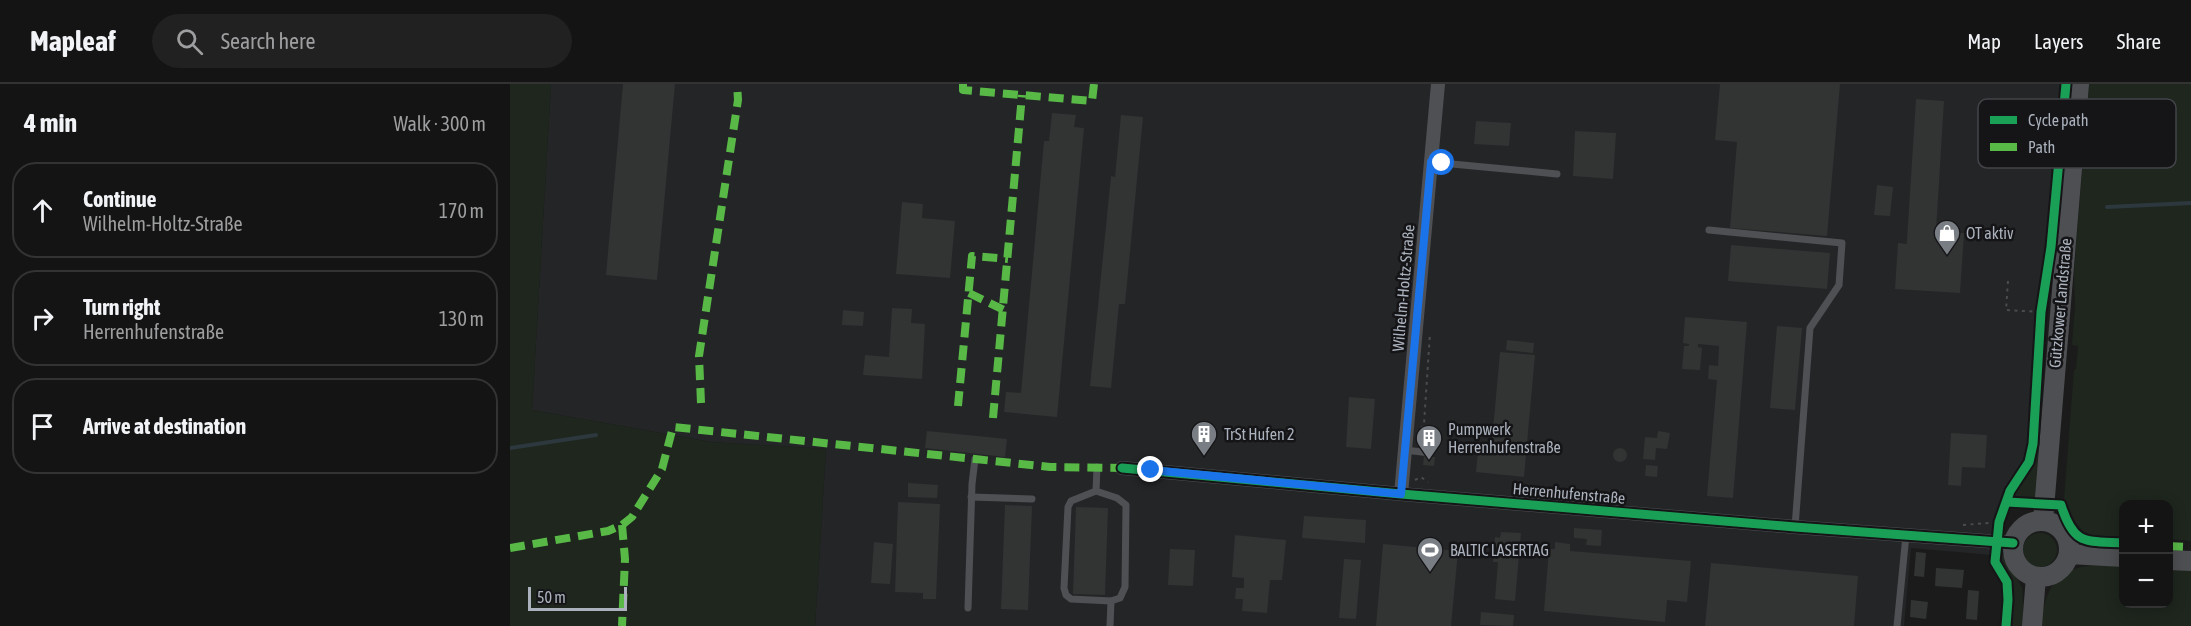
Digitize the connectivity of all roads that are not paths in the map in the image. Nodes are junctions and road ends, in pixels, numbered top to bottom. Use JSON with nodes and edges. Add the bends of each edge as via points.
{"nodes":[{"id":1,"x":1438,"y":84,"type":"edge"},
{"id":2,"x":2079,"y":84,"type":"edge"},
{"id":3,"x":2078,"y":99,"type":"edge"},
{"id":4,"x":1431,"y":162,"type":"junction"},
{"id":5,"x":2072,"y":168,"type":"edge"},
{"id":6,"x":1557,"y":174,"type":"dead end"},
{"id":7,"x":1709,"y":231,"type":"dead end"},
{"id":8,"x":1405,"y":450,"type":"junction"},
{"id":9,"x":1430,"y":453,"type":"dead end"},
{"id":10,"x":975,"y":459,"type":"dead end"},
{"id":11,"x":1097,"y":467,"type":"dead end"},
{"id":12,"x":1122,"y":468,"type":"dead end"},
{"id":13,"x":1096,"y":491,"type":"junction"},
{"id":14,"x":1401,"y":494,"type":"junction"},
{"id":15,"x":971,"y":497,"type":"junction"},
{"id":16,"x":1032,"y":498,"type":"dead end"},
{"id":17,"x":2043,"y":521,"type":"junction"},
{"id":18,"x":1795,"y":527,"type":"junction"},
{"id":19,"x":1906,"y":535,"type":"junction"},
{"id":20,"x":2013,"y":543,"type":"junction"},
{"id":21,"x":2069,"y":554,"type":"junction"},
{"id":22,"x":2119,"y":557,"type":"edge"},
{"id":23,"x":2173,"y":560,"type":"edge"},
{"id":24,"x":2191,"y":561,"type":"edge"},
{"id":25,"x":2036,"y":577,"type":"junction"},
{"id":26,"x":1111,"y":601,"type":"junction"},
{"id":27,"x":968,"y":608,"type":"dead end"},
{"id":28,"x":1110,"y":626,"type":"edge"},
{"id":29,"x":1898,"y":626,"type":"edge"},
{"id":30,"x":2032,"y":626,"type":"edge"}],
"edges":[{"from":1,"to":4,"type":"street","name":"Wilhelm-Holtz-Straße"},
{"from":2,"to":3,"type":"main road","name":"Gützkower Landstraße"},
{"from":4,"to":6,"type":"lane"},
{"from":4,"to":8,"type":"street","name":"Wilhelm-Holtz-Straße"},
{"from":5,"to":17,"type":"main road","name":"Gützkower Landstraße"},
{"from":7,"to":18,"type":"lane","via":[[1842,243],[1839,285],[1810,328]]},
{"from":8,"to":9,"type":"lane"},
{"from":8,"to":14,"type":"street","name":"Wilhelm-Holtz-Straße"},
{"from":10,"to":15,"type":"lane"},
{"from":11,"to":13,"type":"lane"},
{"from":12,"to":14,"type":"street","name":"Herrenhufenstraße"},
{"from":13,"to":26,"type":"lane","via":[[1126,505],[1125,587],[1119,598]]},
{"from":13,"to":26,"type":"lane","via":[[1071,501],[1068,507],[1064,588],[1071,599]]},
{"from":14,"to":18,"type":"street","name":"Herrenhufenstraße"},
{"from":15,"to":16,"type":"lane"},
{"from":15,"to":27,"type":"lane"},
{"from":17,"to":20,"type":"main road","via":[[2024,527]]},
{"from":17,"to":21,"type":"main road","via":[[2063,532]]},
{"from":18,"to":19,"type":"street","name":"Herrenhufenstraße"},
{"from":19,"to":20,"type":"street","name":"Herrenhufenstraße"},
{"from":19,"to":29,"type":"lane"},
{"from":20,"to":25,"type":"main road","via":[[2017,565]]},
{"from":21,"to":22,"type":"main road"},
{"from":21,"to":25,"type":"main road","via":[[2057,572]]},
{"from":23,"to":24,"type":"main road"},
{"from":25,"to":30,"type":"main road"},
{"from":26,"to":28,"type":"lane"}]}
